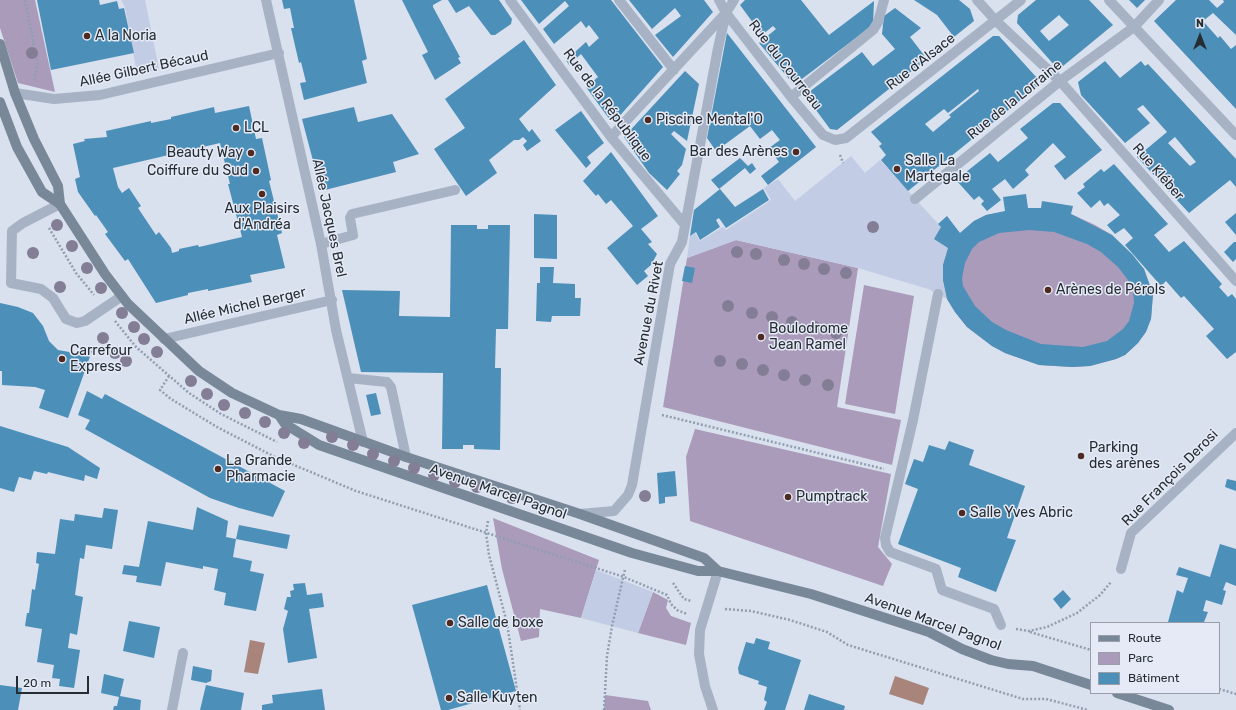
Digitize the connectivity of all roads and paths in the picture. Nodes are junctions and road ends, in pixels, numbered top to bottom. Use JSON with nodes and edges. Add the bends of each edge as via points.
{"nodes":[{"id":1,"x":266,"y":0,"type":"edge"},
{"id":2,"x":510,"y":0,"type":"edge"},
{"id":3,"x":619,"y":0,"type":"edge"},
{"id":4,"x":719,"y":0,"type":"edge"},
{"id":5,"x":734,"y":0,"type":"edge"},
{"id":6,"x":884,"y":0,"type":"edge"},
{"id":7,"x":977,"y":0,"type":"edge"},
{"id":8,"x":1022,"y":0,"type":"edge"},
{"id":9,"x":1109,"y":0,"type":"edge"},
{"id":10,"x":1159,"y":0,"type":"edge"},
{"id":11,"x":726,"y":13,"type":"junction"},
{"id":12,"x":996,"y":21,"type":"junction"},
{"id":13,"x":1134,"y":27,"type":"junction"},
{"id":14,"x":0,"y":44,"type":"edge"},
{"id":15,"x":279,"y":52,"type":"junction"},
{"id":16,"x":674,"y":70,"type":"junction"},
{"id":17,"x":1060,"y":81,"type":"junction"},
{"id":18,"x":15,"y":93,"type":"junction"},
{"id":19,"x":791,"y":97,"type":"junction"},
{"id":20,"x":0,"y":102,"type":"edge"},
{"id":21,"x":1236,"y":135,"type":"edge"},
{"id":22,"x":611,"y":137,"type":"junction"},
{"id":23,"x":835,"y":140,"type":"joint"},
{"id":24,"x":455,"y":190,"type":"dead end"},
{"id":25,"x":915,"y":199,"type":"dead end"},
{"id":26,"x":60,"y":204,"type":"junction"},
{"id":27,"x":684,"y":225,"type":"junction"},
{"id":28,"x":321,"y":244,"type":"junction"},
{"id":29,"x":1236,"y":281,"type":"edge"},
{"id":30,"x":938,"y":294,"type":"dead end"},
{"id":31,"x":122,"y":296,"type":"junction"},
{"id":32,"x":332,"y":300,"type":"junction"},
{"id":33,"x":164,"y":339,"type":"junction"},
{"id":34,"x":169,"y":376,"type":"dead end"},
{"id":35,"x":348,"y":378,"type":"junction"},
{"id":36,"x":646,"y":411,"type":"junction"},
{"id":37,"x":279,"y":415,"type":"junction"},
{"id":38,"x":1236,"y":433,"type":"edge"},
{"id":39,"x":363,"y":442,"type":"junction"},
{"id":40,"x":406,"y":457,"type":"junction"},
{"id":41,"x":901,"y":472,"type":"junction"},
{"id":42,"x":580,"y":514,"type":"junction"},
{"id":43,"x":489,"y":517,"type":"dead end"},
{"id":44,"x":486,"y":533,"type":"junction"},
{"id":45,"x":632,"y":553,"type":"junction"},
{"id":46,"x":1121,"y":569,"type":"joint"},
{"id":47,"x":718,"y":571,"type":"junction"},
{"id":48,"x":624,"y":577,"type":"junction"},
{"id":49,"x":690,"y":615,"type":"dead end"},
{"id":50,"x":1001,"y":625,"type":"joint"},
{"id":51,"x":1029,"y":631,"type":"junction"},
{"id":52,"x":1090,"y":650,"type":"edge"},
{"id":53,"x":183,"y":653,"type":"dead end"},
{"id":54,"x":1090,"y":684,"type":"edge"},
{"id":55,"x":1220,"y":689,"type":"edge"},
{"id":56,"x":1120,"y":694,"type":"edge"},
{"id":57,"x":1236,"y":694,"type":"edge"},
{"id":58,"x":172,"y":710,"type":"edge"},
{"id":59,"x":520,"y":710,"type":"edge"},
{"id":60,"x":604,"y":710,"type":"edge"},
{"id":61,"x":712,"y":710,"type":"edge"},
{"id":62,"x":1169,"y":710,"type":"edge"}],
"edges":[{"from":1,"to":15,"type":"street","name":"Allée Jacques Brel"},
{"from":2,"to":22,"type":"street","name":"Rue de la République"},
{"from":3,"to":16,"type":"street"},
{"from":4,"to":11,"type":"street","name":"Rue du Courreau"},
{"from":5,"to":11,"type":"street"},
{"from":6,"to":19,"type":"street","via":[[873,30]]},
{"from":7,"to":12,"type":"street","name":"Rue Kléber"},
{"from":8,"to":12,"type":"street","name":"Rue d'Alsace"},
{"from":9,"to":13,"type":"street"},
{"from":10,"to":13,"type":"street","name":"Rue de la Lorraine"},
{"from":11,"to":16,"type":"street"},
{"from":11,"to":19,"type":"street","name":"Rue du Courreau"},
{"from":11,"to":27,"type":"street","name":"Avenue du Rivet"},
{"from":12,"to":17,"type":"street","name":"Rue Kléber"},
{"from":12,"to":23,"type":"street","name":"Rue d'Alsace","via":[[846,138]]},
{"from":13,"to":17,"type":"street","name":"Rue de la Lorraine"},
{"from":13,"to":21,"type":"street"},
{"from":14,"to":18,"type":"main road","name":"Avenue Marcel Pagnol"},
{"from":15,"to":18,"type":"street","name":"Allée Gilbert Bécaud","via":[[100,95],[54,99]]},
{"from":15,"to":28,"type":"street","name":"Allée Jacques Brel"},
{"from":16,"to":22,"type":"street"},
{"from":17,"to":25,"type":"street","name":"Rue de la Lorraine"},
{"from":17,"to":29,"type":"street","name":"Rue Kléber"},
{"from":18,"to":26,"type":"main road","name":"Avenue Marcel Pagnol","via":[[58,186]]},
{"from":19,"to":23,"type":"street","name":"Rue du Courreau","via":[[824,134]]},
{"from":20,"to":26,"type":"main road","name":"Avenue Marcel Pagnol","via":[[17,147],[42,192]]},
{"from":22,"to":27,"type":"street","name":"Rue de la République"},
{"from":24,"to":28,"type":"street","via":[[352,214],[350,218],[353,235]]},
{"from":26,"to":31,"type":"main road","name":"Avenue Marcel Pagnol"},
{"from":26,"to":31,"type":"street","via":[[23,222],[12,231],[11,283],[41,289],[52,298],[66,320],[77,323],[85,322]]},
{"from":27,"to":36,"type":"street","name":"Avenue du Rivet","via":[[682,242],[670,264]]},
{"from":28,"to":32,"type":"street","name":"Allée Jacques Brel"},
{"from":30,"to":41,"type":"street"},
{"from":31,"to":33,"type":"main road","name":"Avenue Marcel Pagnol"},
{"from":32,"to":33,"type":"street","name":"Allée Michel Berger"},
{"from":32,"to":35,"type":"street","name":"Allée Jacques Brel","via":[[336,330]]},
{"from":33,"to":37,"type":"main road","name":"Avenue Marcel Pagnol","via":[[199,371],[232,393]]},
{"from":34,"to":44,"type":"path","via":[[160,390],[217,426],[275,457],[356,491]]},
{"from":35,"to":39,"type":"street","name":"Allée Jacques Brel"},
{"from":35,"to":40,"type":"street","via":[[387,382],[391,386]]},
{"from":36,"to":41,"type":"path"},
{"from":36,"to":42,"type":"street","name":"Avenue du Rivet","via":[[632,486],[628,495],[614,511]]},
{"from":37,"to":39,"type":"main road","name":"Avenue Marcel Pagnol","via":[[301,419]]},
{"from":37,"to":45,"type":"main road","name":"Avenue Marcel Pagnol","via":[[285,424],[319,445]]},
{"from":38,"to":46,"type":"street","name":"Rue François Derosi","via":[[1131,533]]},
{"from":39,"to":40,"type":"main road","name":"Avenue Marcel Pagnol"},
{"from":40,"to":42,"type":"main road","name":"Avenue Marcel Pagnol"},
{"from":41,"to":50,"type":"street","via":[[885,538],[890,552],[936,570],[942,590],[994,609]]},
{"from":42,"to":47,"type":"main road","name":"Avenue Marcel Pagnol","via":[[704,558]]},
{"from":43,"to":44,"type":"path"},
{"from":44,"to":48,"type":"path"},
{"from":44,"to":59,"type":"path","via":[[489,555],[507,623]]},
{"from":45,"to":47,"type":"main road","name":"Avenue Marcel Pagnol","via":[[698,571]]},
{"from":45,"to":48,"type":"path"},
{"from":46,"to":51,"type":"path","via":[[1100,595],[1077,613],[1047,627]]},
{"from":47,"to":54,"type":"main road","name":"Avenue Marcel Pagnol","via":[[811,594],[894,620],[929,632],[962,649],[992,660],[1034,666]]},
{"from":47,"to":61,"type":"street","via":[[700,630],[699,654],[704,686]]},
{"from":48,"to":49,"type":"path","via":[[667,594],[677,610]]},
{"from":48,"to":60,"type":"path","via":[[607,656]]},
{"from":50,"to":51,"type":"path"},
{"from":51,"to":52,"type":"path"},
{"from":53,"to":58,"type":"street"},
{"from":55,"to":57,"type":"path"},
{"from":56,"to":62,"type":"main road"}]}
